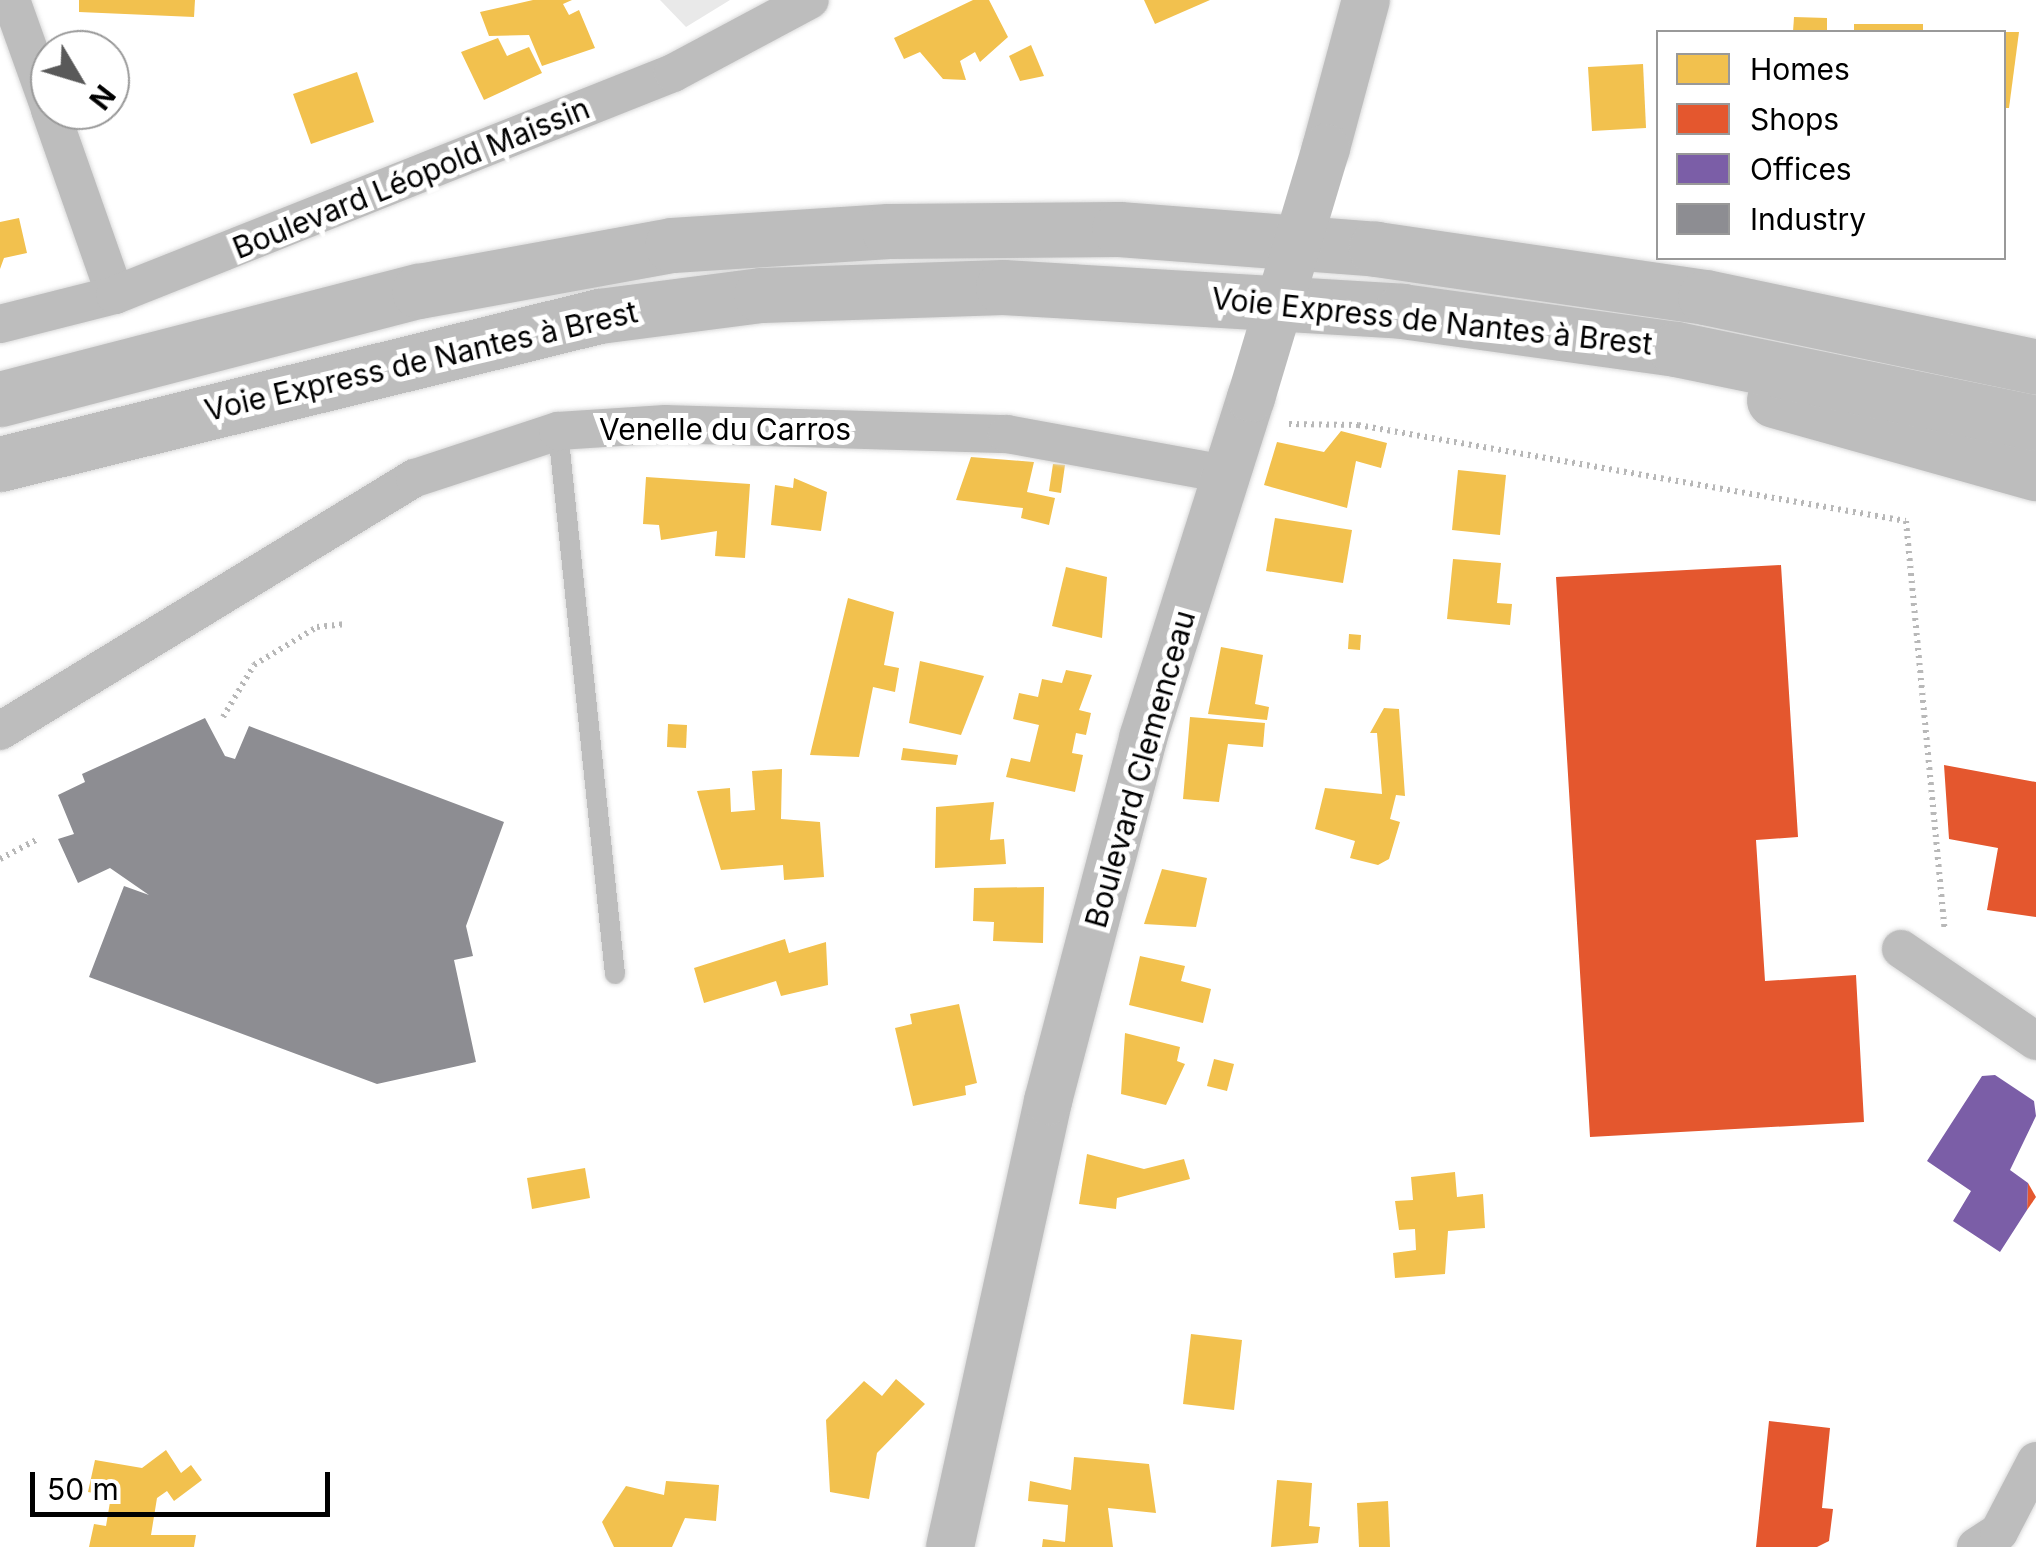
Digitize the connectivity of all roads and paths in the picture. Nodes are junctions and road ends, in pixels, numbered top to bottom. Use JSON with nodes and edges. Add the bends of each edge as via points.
{"nodes":[{"id":1,"x":11,"y":0,"type":"edge"},
{"id":2,"x":810,"y":0,"type":"edge"},
{"id":3,"x":1366,"y":0,"type":"edge"},
{"id":4,"x":30,"y":54,"type":"edge"},
{"id":5,"x":57,"y":130,"type":"edge"},
{"id":6,"x":115,"y":295,"type":"junction"},
{"id":7,"x":1402,"y":311,"type":"junction"},
{"id":8,"x":0,"y":324,"type":"edge"},
{"id":9,"x":2021,"y":360,"type":"edge"},
{"id":10,"x":0,"y":399,"type":"edge"},
{"id":11,"x":1247,"y":413,"type":"junction"},
{"id":12,"x":2036,"y":423,"type":"edge"},
{"id":13,"x":558,"y":431,"type":"junction"},
{"id":14,"x":0,"y":464,"type":"edge"},
{"id":15,"x":1226,"y":474,"type":"junction"},
{"id":16,"x":2036,"y":474,"type":"edge"},
{"id":17,"x":346,"y":624,"type":"dead end"},
{"id":18,"x":223,"y":717,"type":"dead end"},
{"id":19,"x":0,"y":731,"type":"edge"},
{"id":20,"x":36,"y":840,"type":"dead end"},
{"id":21,"x":0,"y":859,"type":"edge"},
{"id":22,"x":1902,"y":949,"type":"dead end"},
{"id":23,"x":616,"y":974,"type":"dead end"},
{"id":24,"x":1974,"y":998,"type":"junction"},
{"id":25,"x":2036,"y":1041,"type":"edge"},
{"id":26,"x":2036,"y":1461,"type":"edge"},
{"id":27,"x":950,"y":1547,"type":"edge"},
{"id":28,"x":1976,"y":1547,"type":"edge"}],
"edges":[{"from":1,"to":4,"type":"street"},
{"from":2,"to":6,"type":"street","name":"Boulevard Léopold Maissin","via":[[673,73]]},
{"from":3,"to":11,"type":"street","name":"Boulevard Clemenceau","bridge":true},
{"from":5,"to":6,"type":"street"},
{"from":6,"to":8,"type":"street","name":"Boulevard Léopold Maissin"},
{"from":7,"to":12,"type":"highway","name":"Voie Express de Nantes à Brest","via":[[1676,349]]},
{"from":7,"to":14,"type":"highway","name":"Voie Express de Nantes à Brest","via":[[1003,287],[761,295],[599,316],[388,362]]},
{"from":7,"to":16,"type":"highway"},
{"from":9,"to":10,"type":"highway","name":"Voie Express de Nantes à Brest","via":[[1376,249],[1119,229],[889,232],[672,245],[438,287]]},
{"from":11,"to":15,"type":"street","name":"Boulevard Clemenceau"},
{"from":11,"to":24,"type":"path","via":[[1358,425],[1906,521],[1945,938],[1982,974]]},
{"from":13,"to":15,"type":"street","name":"Venelle du Carros","via":[[666,424],[1007,434]]},
{"from":13,"to":19,"type":"street","name":"Venelle du Carros","via":[[415,478]]},
{"from":13,"to":23,"type":"lane"},
{"from":15,"to":27,"type":"street","name":"Boulevard Clemenceau","via":[[1143,738],[1048,1101]]},
{"from":17,"to":18,"type":"path","via":[[317,627],[254,665]]},
{"from":20,"to":21,"type":"path"},
{"from":22,"to":24,"type":"street"},
{"from":24,"to":25,"type":"street"},
{"from":26,"to":28,"type":"street","via":[[1999,1532]]}]}
